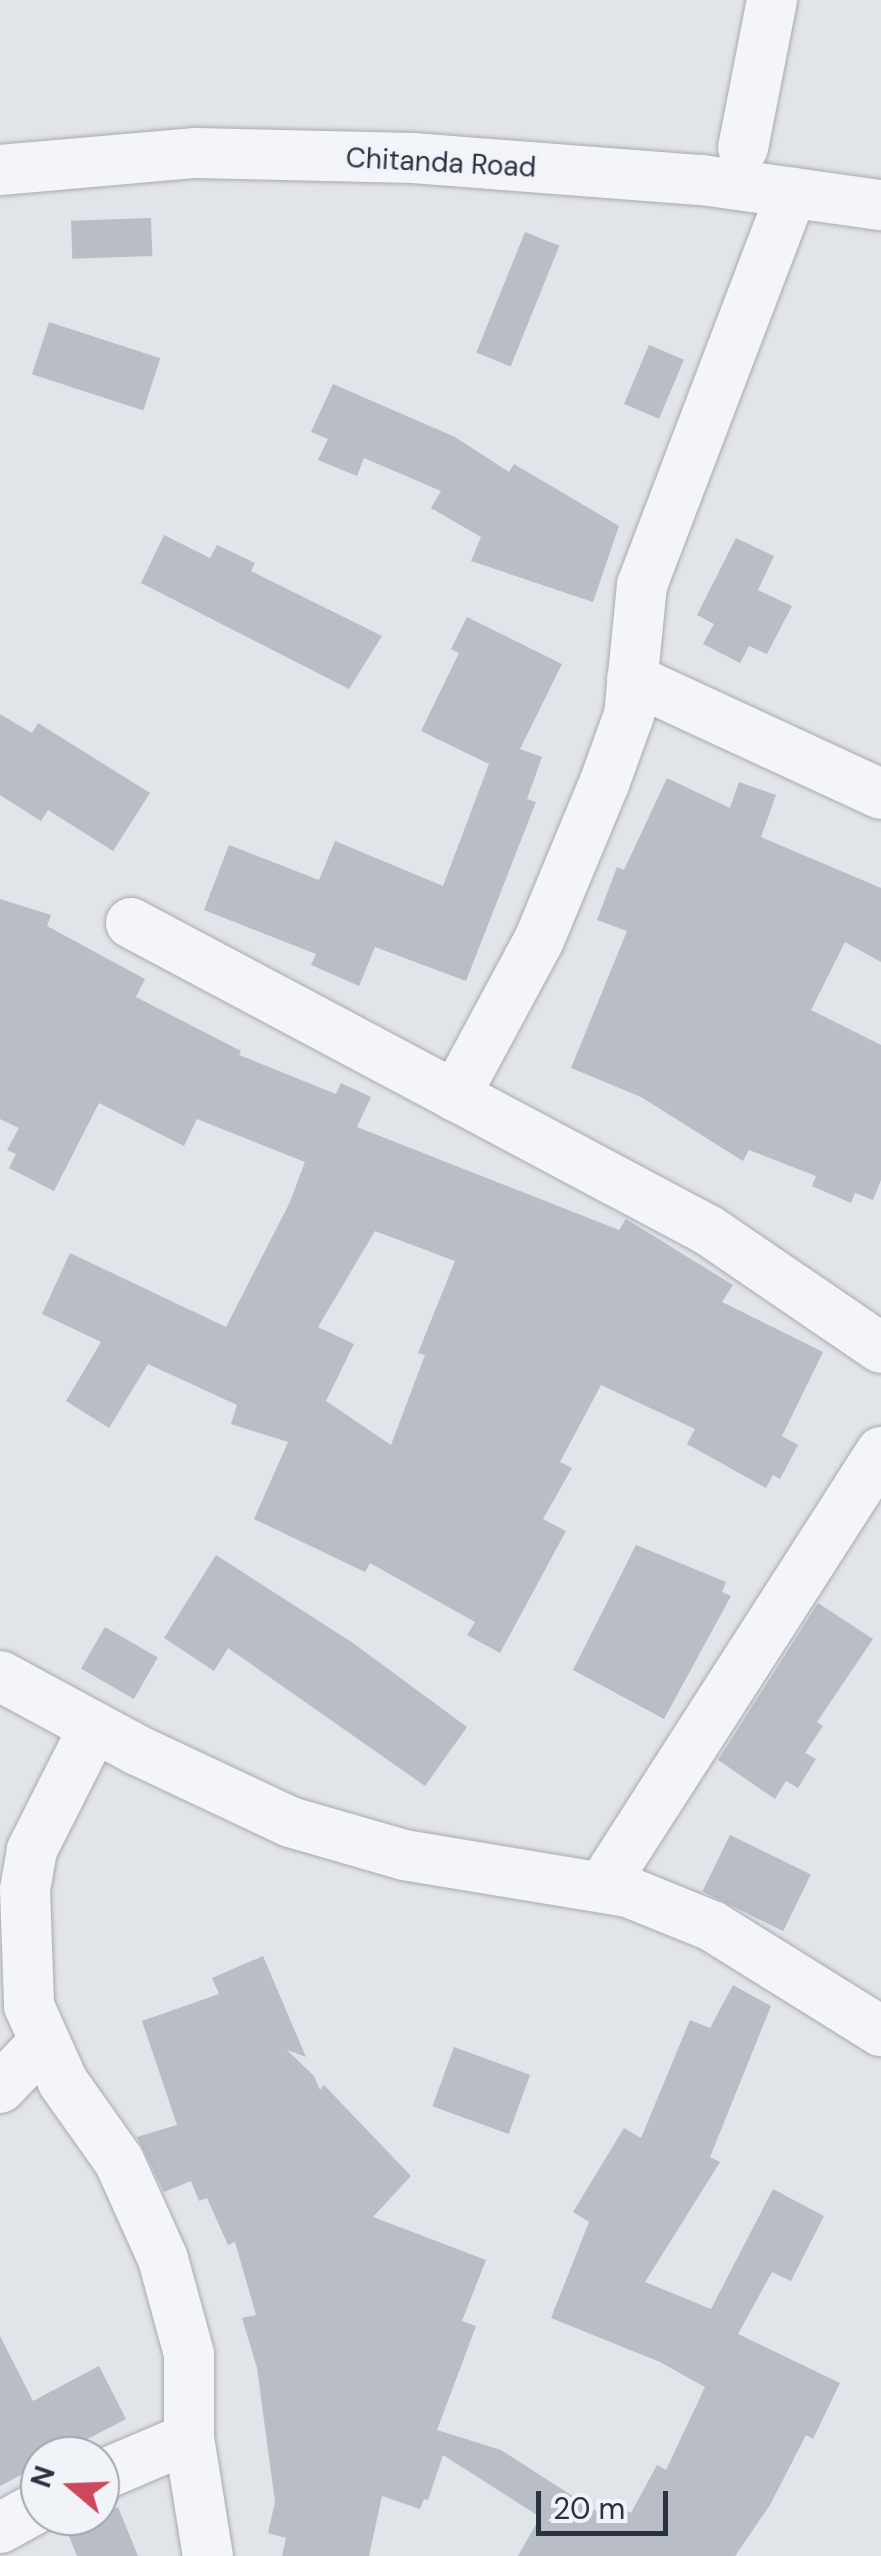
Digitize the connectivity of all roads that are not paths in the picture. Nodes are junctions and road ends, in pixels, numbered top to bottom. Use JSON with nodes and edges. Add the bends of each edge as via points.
{"nodes":[{"id":1,"x":772,"y":0,"type":"edge"},
{"id":2,"x":743,"y":148,"type":"dead end"},
{"id":3,"x":0,"y":170,"type":"edge"},
{"id":4,"x":792,"y":193,"type":"junction"},
{"id":5,"x":881,"y":205,"type":"edge"},
{"id":6,"x":632,"y":678,"type":"junction"},
{"id":7,"x":881,"y":794,"type":"edge"},
{"id":8,"x":130,"y":923,"type":"dead end"},
{"id":9,"x":454,"y":1096,"type":"junction"},
{"id":10,"x":881,"y":1348,"type":"edge"},
{"id":11,"x":881,"y":1452,"type":"edge"},
{"id":12,"x":0,"y":1676,"type":"edge"},
{"id":13,"x":94,"y":1728,"type":"junction"},
{"id":14,"x":16,"y":1851,"type":"edge"},
{"id":15,"x":602,"y":1887,"type":"junction"},
{"id":16,"x":881,"y":2031,"type":"edge"},
{"id":17,"x":43,"y":2043,"type":"junction"},
{"id":18,"x":0,"y":2088,"type":"edge"},
{"id":19,"x":189,"y":2438,"type":"junction"},
{"id":20,"x":120,"y":2467,"type":"edge"},
{"id":21,"x":208,"y":2556,"type":"edge"}],
"edges":[{"from":1,"to":2,"type":"street"},
{"from":3,"to":4,"type":"street","name":"Chitanda Road","via":[[196,153],[412,158]]},
{"from":4,"to":5,"type":"street","name":"Chitanda Road"},
{"from":4,"to":6,"type":"street","via":[[642,586]]},
{"from":6,"to":7,"type":"street"},
{"from":6,"to":9,"type":"street","via":[[623,732],[539,940]]},
{"from":8,"to":9,"type":"street"},
{"from":9,"to":10,"type":"street","via":[[708,1230]]},
{"from":11,"to":15,"type":"street"},
{"from":12,"to":13,"type":"street"},
{"from":13,"to":14,"type":"street"},
{"from":13,"to":15,"type":"street","via":[[290,1822],[404,1855]]},
{"from":14,"to":17,"type":"street","via":[[25,1889],[29,2006]]},
{"from":15,"to":16,"type":"street","via":[[712,1926]]},
{"from":17,"to":18,"type":"street"},
{"from":17,"to":19,"type":"street","via":[[119,2160],[163,2259],[189,2354]]},
{"from":19,"to":20,"type":"street"},
{"from":19,"to":21,"type":"street"}]}
